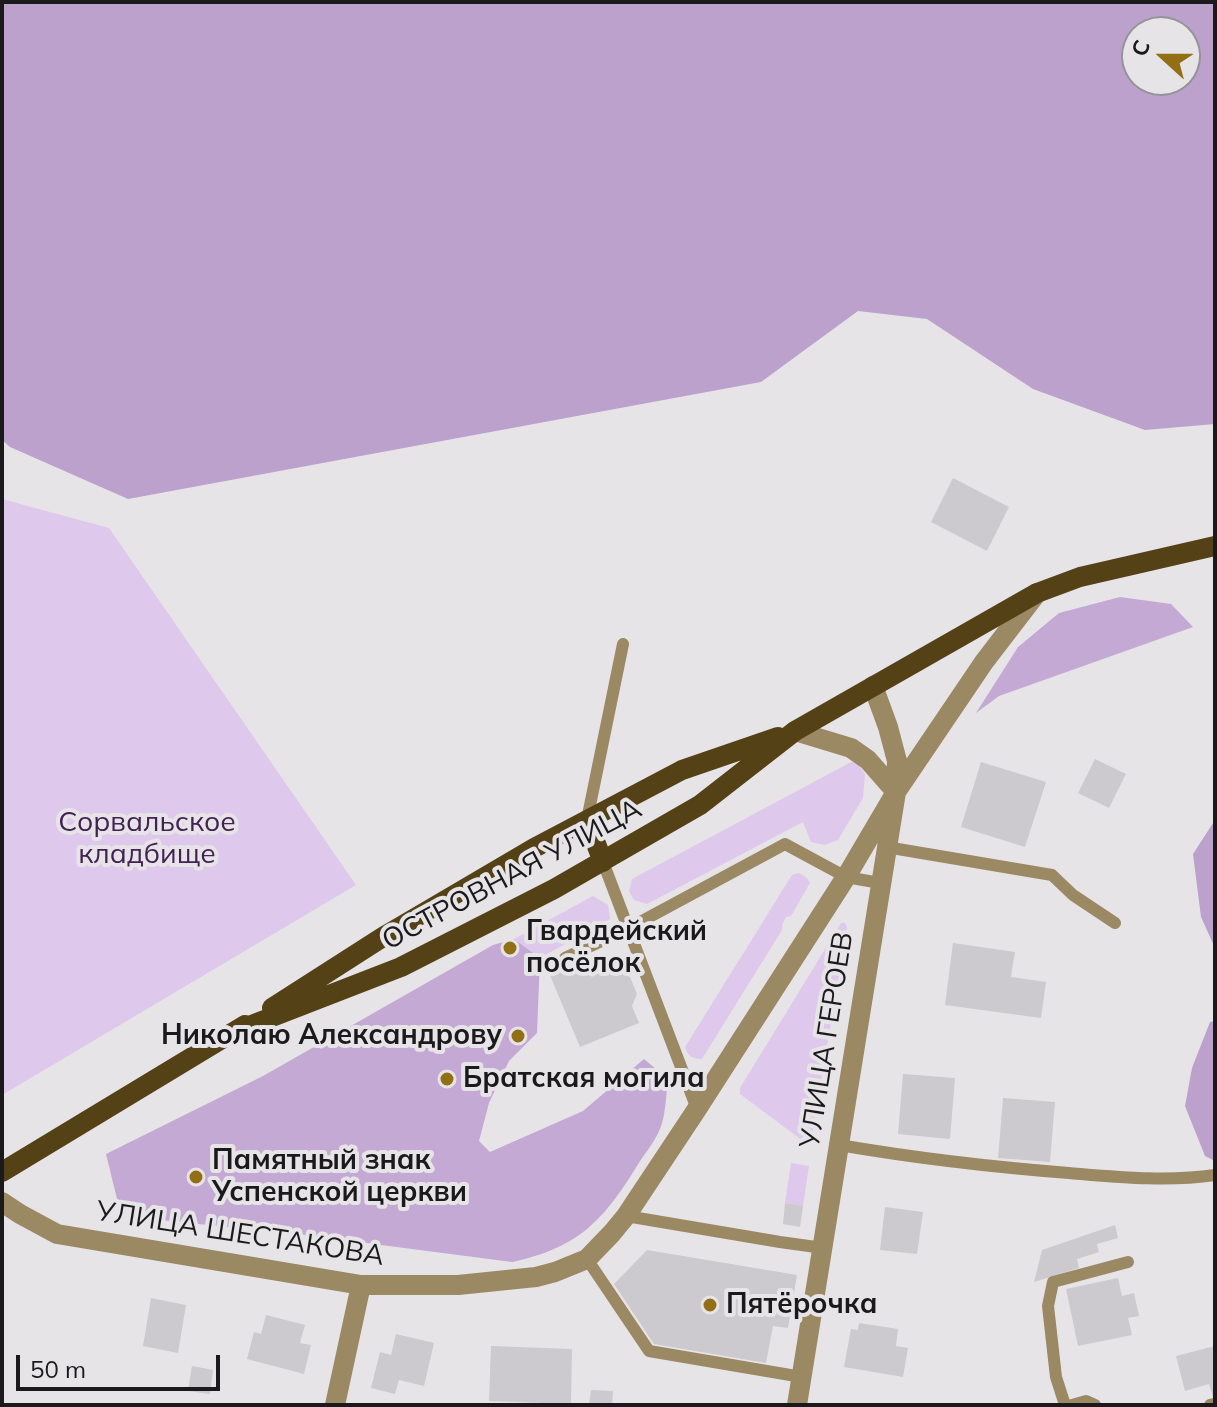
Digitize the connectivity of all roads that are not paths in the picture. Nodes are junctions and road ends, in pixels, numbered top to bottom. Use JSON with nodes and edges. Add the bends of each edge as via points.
{"nodes":[{"id":1,"x":1215,"y":546,"type":"edge"},
{"id":2,"x":1037,"y":593,"type":"junction"},
{"id":3,"x":623,"y":644,"type":"dead end"},
{"id":4,"x":873,"y":686,"type":"junction"},
{"id":5,"x":795,"y":731,"type":"junction"},
{"id":6,"x":896,"y":792,"type":"junction"},
{"id":7,"x":587,"y":820,"type":"junction"},
{"id":8,"x":886,"y":847,"type":"junction"},
{"id":9,"x":603,"y":862,"type":"junction"},
{"id":10,"x":846,"y":877,"type":"junction"},
{"id":11,"x":880,"y":883,"type":"junction"},
{"id":12,"x":1115,"y":923,"type":"dead end"},
{"id":13,"x":629,"y":928,"type":"junction"},
{"id":14,"x":565,"y":958,"type":"dead end"},
{"id":15,"x":236,"y":1031,"type":"junction"},
{"id":16,"x":697,"y":1109,"type":"junction"},
{"id":17,"x":839,"y":1145,"type":"junction"},
{"id":18,"x":2,"y":1172,"type":"edge"},
{"id":19,"x":1215,"y":1175,"type":"edge"},
{"id":20,"x":2,"y":1202,"type":"edge"},
{"id":21,"x":626,"y":1216,"type":"junction"},
{"id":22,"x":823,"y":1248,"type":"junction"},
{"id":23,"x":587,"y":1259,"type":"junction"},
{"id":24,"x":1128,"y":1262,"type":"dead end"},
{"id":25,"x":361,"y":1285,"type":"junction"},
{"id":26,"x":802,"y":1377,"type":"junction"},
{"id":27,"x":335,"y":1405,"type":"edge"},
{"id":28,"x":797,"y":1405,"type":"edge"},
{"id":29,"x":1065,"y":1405,"type":"edge"},
{"id":30,"x":1072,"y":1405,"type":"edge"},
{"id":31,"x":1095,"y":1405,"type":"edge"}],
"edges":[{"from":1,"to":2,"type":"main road","name":"ОСТРОВНАЯ УЛИЦА","via":[[1080,577]]},
{"from":2,"to":4,"type":"main road","name":"ОСТРОВНАЯ УЛИЦА"},
{"from":2,"to":6,"type":"street","name":"УЛИЦА ШЕСТАКОВА"},
{"from":3,"to":7,"type":"lane"},
{"from":4,"to":5,"type":"main road","name":"ОСТРОВНАЯ УЛИЦА"},
{"from":4,"to":6,"type":"street","name":"УЛИЦА ГЕРОЕВ","via":[[897,761]]},
{"from":5,"to":6,"type":"street","via":[[851,748]]},
{"from":5,"to":7,"type":"main road","name":"ОСТРОВНАЯ УЛИЦА","via":[[682,770]]},
{"from":5,"to":9,"type":"main road","name":"ОСТРОВНАЯ УЛИЦА","via":[[700,805]]},
{"from":6,"to":8,"type":"street","name":"УЛИЦА ГЕРОЕВ"},
{"from":6,"to":10,"type":"street","name":"УЛИЦА ШЕСТАКОВА"},
{"from":7,"to":9,"type":"main road"},
{"from":7,"to":15,"type":"main road","name":"ОСТРОВНАЯ УЛИЦА","via":[[386,935]]},
{"from":8,"to":11,"type":"street","name":"УЛИЦА ГЕРОЕВ"},
{"from":8,"to":12,"type":"lane","via":[[1052,875]]},
{"from":9,"to":13,"type":"lane"},
{"from":9,"to":15,"type":"main road","name":"ОСТРОВНАЯ УЛИЦА","via":[[401,967]]},
{"from":10,"to":11,"type":"lane"},
{"from":10,"to":13,"type":"lane","via":[[785,844]]},
{"from":10,"to":16,"type":"street","name":"УЛИЦА ШЕСТАКОВА"},
{"from":11,"to":17,"type":"street","name":"УЛИЦА ГЕРОЕВ"},
{"from":13,"to":14,"type":"lane"},
{"from":13,"to":16,"type":"lane"},
{"from":15,"to":18,"type":"main road","name":"ОСТРОВНАЯ УЛИЦА"},
{"from":16,"to":21,"type":"street","name":"УЛИЦА ШЕСТАКОВА"},
{"from":17,"to":19,"type":"lane","via":[[975,1166],[1101,1176]]},
{"from":17,"to":22,"type":"street","name":"УЛИЦА ГЕРОЕВ"},
{"from":20,"to":25,"type":"street","name":"УЛИЦА ШЕСТАКОВА","via":[[57,1234]]},
{"from":21,"to":22,"type":"lane"},
{"from":21,"to":23,"type":"street","name":"УЛИЦА ШЕСТАКОВА"},
{"from":22,"to":26,"type":"street","name":"УЛИЦА ГЕРОЕВ"},
{"from":23,"to":25,"type":"street","name":"УЛИЦА ШЕСТАКОВА","via":[[536,1277],[458,1285]]},
{"from":23,"to":26,"type":"lane","via":[[649,1351]]},
{"from":24,"to":29,"type":"lane","via":[[1053,1282],[1048,1306],[1056,1377]]},
{"from":25,"to":27,"type":"street"},
{"from":26,"to":28,"type":"street","name":"УЛИЦА ГЕРОЕВ"},
{"from":30,"to":31,"type":"lane"}]}
